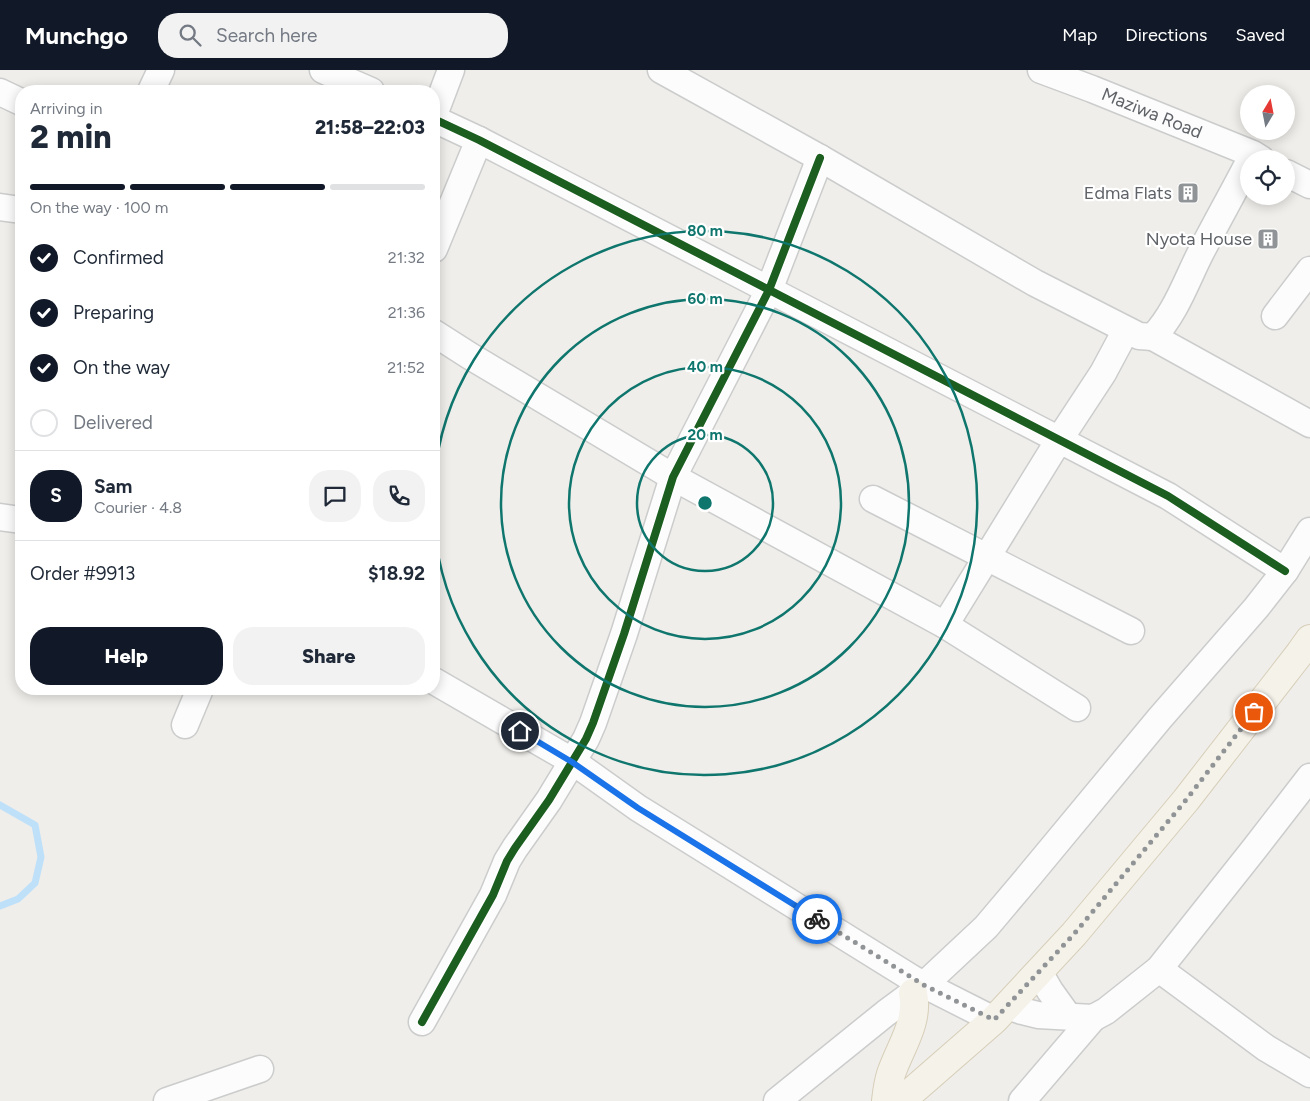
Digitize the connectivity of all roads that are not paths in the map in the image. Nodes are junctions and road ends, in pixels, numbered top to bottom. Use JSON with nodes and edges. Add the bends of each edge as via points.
{"nodes":[{"id":1,"x":161,"y":70,"type":"edge"},
{"id":2,"x":323,"y":70,"type":"edge"},
{"id":3,"x":451,"y":70,"type":"edge"},
{"id":4,"x":661,"y":70,"type":"edge"},
{"id":5,"x":1042,"y":70,"type":"edge"},
{"id":6,"x":154,"y":85,"type":"edge"},
{"id":7,"x":357,"y":85,"type":"edge"},
{"id":8,"x":0,"y":92,"type":"edge"},
{"id":9,"x":15,"y":99,"type":"edge"},
{"id":10,"x":440,"y":99,"type":"edge"},
{"id":11,"x":440,"y":122,"type":"edge"},
{"id":12,"x":479,"y":140,"type":"junction"},
{"id":13,"x":1240,"y":153,"type":"edge"},
{"id":14,"x":820,"y":158,"type":"junction"},
{"id":15,"x":1295,"y":177,"type":"edge"},
{"id":16,"x":1240,"y":183,"type":"edge"},
{"id":17,"x":1310,"y":186,"type":"edge"},
{"id":18,"x":0,"y":207,"type":"edge"},
{"id":19,"x":15,"y":209,"type":"edge"},
{"id":20,"x":440,"y":234,"type":"edge"},
{"id":21,"x":1310,"y":270,"type":"edge"},
{"id":22,"x":769,"y":290,"type":"junction"},
{"id":23,"x":1275,"y":316,"type":"dead end"},
{"id":24,"x":1126,"y":330,"type":"junction"},
{"id":25,"x":440,"y":337,"type":"edge"},
{"id":26,"x":1152,"y":337,"type":"junction"},
{"id":27,"x":1310,"y":424,"type":"edge"},
{"id":28,"x":1059,"y":440,"type":"junction"},
{"id":29,"x":673,"y":477,"type":"junction"},
{"id":30,"x":873,"y":499,"type":"dead end"},
{"id":31,"x":0,"y":517,"type":"edge"},
{"id":32,"x":15,"y":519,"type":"edge"},
{"id":33,"x":1310,"y":531,"type":"edge"},
{"id":34,"x":987,"y":558,"type":"junction"},
{"id":35,"x":1285,"y":571,"type":"junction"},
{"id":36,"x":946,"y":625,"type":"junction"},
{"id":37,"x":1131,"y":632,"type":"dead end"},
{"id":38,"x":1310,"y":638,"type":"edge"},
{"id":39,"x":440,"y":685,"type":"edge"},
{"id":40,"x":198,"y":695,"type":"edge"},
{"id":41,"x":1077,"y":708,"type":"dead end"},
{"id":42,"x":185,"y":725,"type":"dead end"},
{"id":43,"x":572,"y":762,"type":"junction"},
{"id":44,"x":1310,"y":777,"type":"edge"},
{"id":45,"x":1159,"y":969,"type":"junction"},
{"id":46,"x":1039,"y":972,"type":"junction"},
{"id":47,"x":918,"y":989,"type":"junction"},
{"id":48,"x":1001,"y":1013,"type":"junction"},
{"id":49,"x":1080,"y":1017,"type":"junction"},
{"id":50,"x":422,"y":1022,"type":"dead end"},
{"id":51,"x":260,"y":1069,"type":"dead end"},
{"id":52,"x":1310,"y":1074,"type":"edge"},
{"id":53,"x":167,"y":1101,"type":"edge"},
{"id":54,"x":777,"y":1101,"type":"edge"},
{"id":55,"x":886,"y":1101,"type":"edge"},
{"id":56,"x":900,"y":1101,"type":"edge"},
{"id":57,"x":1022,"y":1101,"type":"edge"}],
"edges":[{"from":1,"to":6,"type":"street"},
{"from":2,"to":7,"type":"street"},
{"from":3,"to":10,"type":"street"},
{"from":4,"to":14,"type":"street"},
{"from":5,"to":13,"type":"street","name":"Maziwa Road"},
{"from":8,"to":9,"type":"street"},
{"from":11,"to":12,"type":"street"},
{"from":12,"to":20,"type":"street"},
{"from":12,"to":22,"type":"street"},
{"from":14,"to":22,"type":"street"},
{"from":14,"to":24,"type":"street","via":[[1035,283]]},
{"from":15,"to":17,"type":"street"},
{"from":16,"to":26,"type":"street","via":[[1171,314]]},
{"from":18,"to":19,"type":"street"},
{"from":21,"to":23,"type":"street"},
{"from":22,"to":28,"type":"street"},
{"from":22,"to":29,"type":"street"},
{"from":24,"to":26,"type":"street"},
{"from":24,"to":28,"type":"street"},
{"from":25,"to":29,"type":"street"},
{"from":26,"to":27,"type":"street"},
{"from":28,"to":34,"type":"street"},
{"from":28,"to":35,"type":"street","via":[[1168,496]]},
{"from":29,"to":36,"type":"street"},
{"from":29,"to":43,"type":"street","via":[[593,723]]},
{"from":30,"to":34,"type":"street"},
{"from":31,"to":32,"type":"street"},
{"from":33,"to":35,"type":"street"},
{"from":34,"to":36,"type":"street"},
{"from":34,"to":37,"type":"street"},
{"from":35,"to":47,"type":"street","via":[[986,927]]},
{"from":36,"to":41,"type":"street"},
{"from":38,"to":46,"type":"main road","via":[[1186,800]]},
{"from":39,"to":43,"type":"street"},
{"from":40,"to":42,"type":"street"},
{"from":43,"to":47,"type":"street"},
{"from":43,"to":50,"type":"street","via":[[507,861],[494,895]]},
{"from":44,"to":45,"type":"street"},
{"from":45,"to":49,"type":"street","via":[[1106,1011]]},
{"from":45,"to":52,"type":"street","via":[[1266,1048]]},
{"from":46,"to":48,"type":"main road"},
{"from":46,"to":49,"type":"street","via":[[1050,991]]},
{"from":47,"to":48,"type":"street"},
{"from":47,"to":54,"type":"street"},
{"from":47,"to":55,"type":"main road","via":[[912,1020],[891,1074]]},
{"from":48,"to":49,"type":"street","via":[[1022,1011]]},
{"from":48,"to":56,"type":"main road"},
{"from":49,"to":57,"type":"street"},
{"from":51,"to":53,"type":"street"}]}
